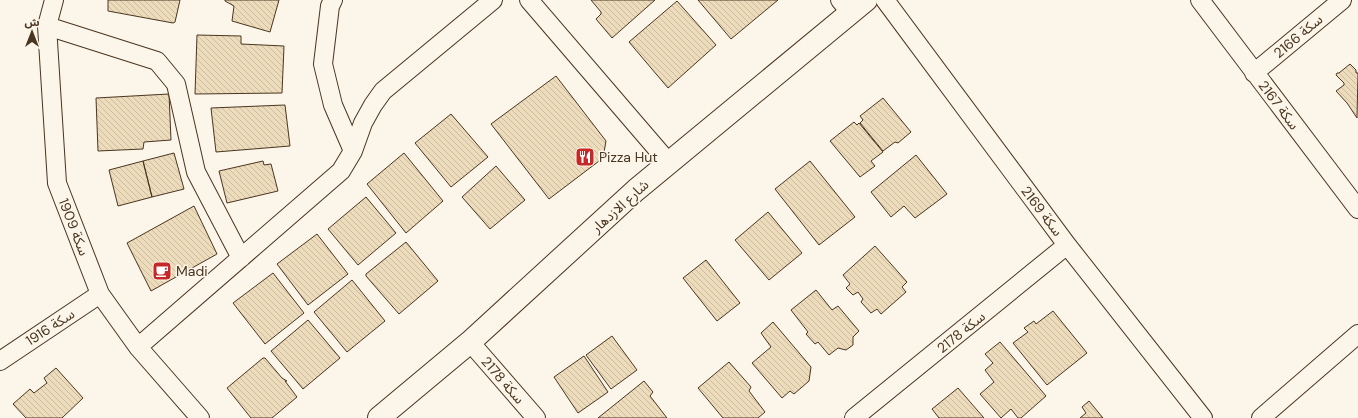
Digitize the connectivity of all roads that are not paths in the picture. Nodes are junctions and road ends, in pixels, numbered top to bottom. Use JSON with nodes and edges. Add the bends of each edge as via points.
{"nodes":[{"id":1,"x":54,"y":0,"type":"edge"},
{"id":2,"x":332,"y":0,"type":"edge"},
{"id":3,"x":493,"y":0,"type":"edge"},
{"id":4,"x":529,"y":0,"type":"edge"},
{"id":5,"x":885,"y":0,"type":"edge"},
{"id":6,"x":1200,"y":0,"type":"edge"},
{"id":7,"x":1342,"y":0,"type":"edge"},
{"id":8,"x":852,"y":4,"type":"edge"},
{"id":9,"x":48,"y":26,"type":"junction"},
{"id":10,"x":1254,"y":73,"type":"junction"},
{"id":11,"x":353,"y":151,"type":"junction"},
{"id":12,"x":669,"y":163,"type":"junction"},
{"id":13,"x":1358,"y":209,"type":"edge"},
{"id":14,"x":1067,"y":245,"type":"junction"},
{"id":15,"x":241,"y":258,"type":"junction"},
{"id":16,"x":100,"y":294,"type":"junction"},
{"id":17,"x":1358,"y":334,"type":"edge"},
{"id":18,"x":470,"y":342,"type":"junction"},
{"id":19,"x":138,"y":347,"type":"junction"},
{"id":20,"x":0,"y":360,"type":"edge"},
{"id":21,"x":863,"y":416,"type":"edge"},
{"id":22,"x":200,"y":418,"type":"edge"},
{"id":23,"x":380,"y":418,"type":"edge"},
{"id":24,"x":536,"y":418,"type":"edge"},
{"id":25,"x":1204,"y":418,"type":"edge"},
{"id":26,"x":1261,"y":418,"type":"edge"}],
"edges":[{"from":1,"to":9,"type":"street","name":"سكة 1909"},
{"from":2,"to":11,"type":"street","via":[[323,64],[333,104]]},
{"from":3,"to":11,"type":"street","via":[[383,91],[363,123]]},
{"from":4,"to":12,"type":"street"},
{"from":5,"to":14,"type":"street","name":"سكة 2169"},
{"from":6,"to":10,"type":"street","name":"سكة 2167"},
{"from":7,"to":10,"type":"street","name":"سكة 2166"},
{"from":8,"to":12,"type":"street","name":"شارع الازدهار"},
{"from":9,"to":15,"type":"street","via":[[157,61],[176,84],[196,172]]},
{"from":9,"to":16,"type":"street","name":"سكة 1909","via":[[57,183]]},
{"from":10,"to":13,"type":"street","name":"سكة 2167"},
{"from":11,"to":15,"type":"street","via":[[340,171]]},
{"from":12,"to":18,"type":"street","name":"شارع الازدهار"},
{"from":14,"to":21,"type":"street","name":"سكة 2178"},
{"from":14,"to":25,"type":"street","name":"سكة 2169"},
{"from":15,"to":19,"type":"street"},
{"from":16,"to":19,"type":"street","name":"سكة 1909"},
{"from":16,"to":20,"type":"street","name":"سكة 1916"},
{"from":17,"to":26,"type":"street"},
{"from":18,"to":23,"type":"street","name":"شارع الازدهار"},
{"from":18,"to":24,"type":"street","name":"سكة 2178"},
{"from":19,"to":22,"type":"street","name":"سكة 1909"}]}
